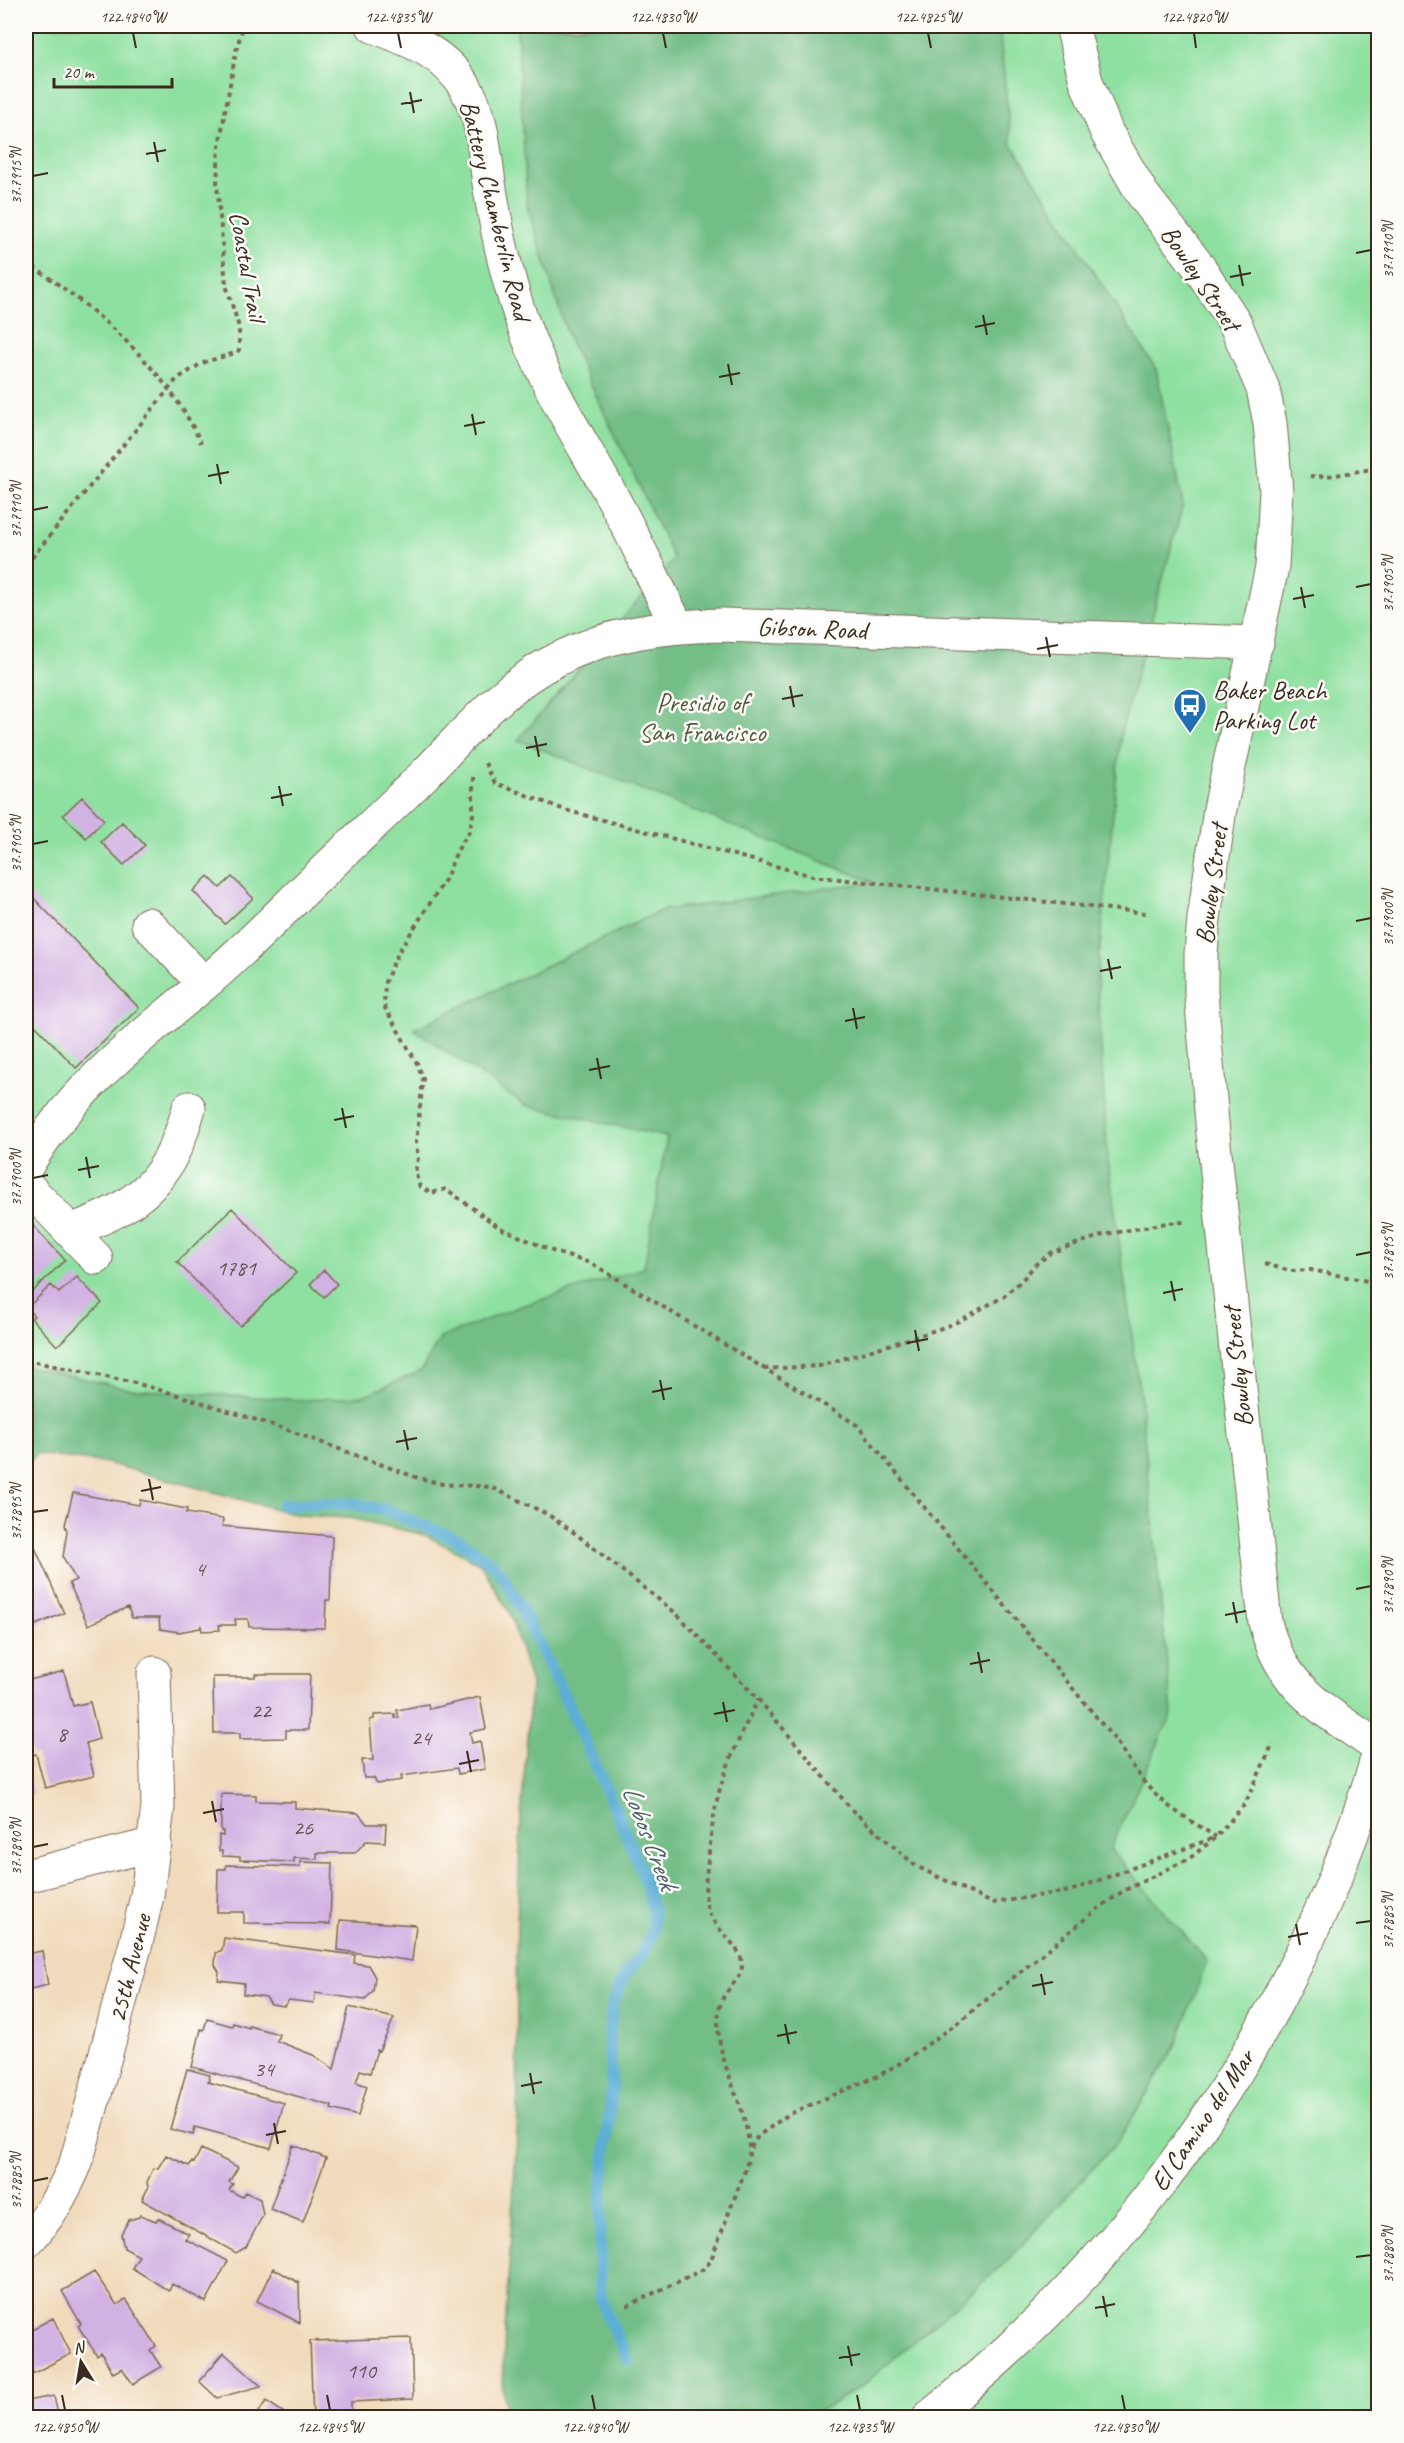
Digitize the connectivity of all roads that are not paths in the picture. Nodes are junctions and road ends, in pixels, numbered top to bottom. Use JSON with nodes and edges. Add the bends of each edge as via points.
{"nodes":[{"id":1,"x":373,"y":26,"type":"edge"},
{"id":2,"x":1072,"y":26,"type":"edge"},
{"id":3,"x":677,"y":626,"type":"junction"},
{"id":4,"x":1257,"y":643,"type":"junction"},
{"id":5,"x":148,"y":924,"type":"dead end"},
{"id":6,"x":204,"y":984,"type":"junction"},
{"id":7,"x":189,"y":1108,"type":"dead end"},
{"id":8,"x":26,"y":1167,"type":"edge"},
{"id":9,"x":26,"y":1185,"type":"edge"},
{"id":10,"x":70,"y":1231,"type":"junction"},
{"id":11,"x":96,"y":1258,"type":"dead end"},
{"id":12,"x":154,"y":1673,"type":"dead end"},
{"id":13,"x":1378,"y":1747,"type":"edge"},
{"id":14,"x":1378,"y":1756,"type":"edge"},
{"id":15,"x":1370,"y":1815,"type":"edge"},
{"id":16,"x":155,"y":1844,"type":"junction"},
{"id":17,"x":26,"y":1876,"type":"edge"},
{"id":18,"x":26,"y":2242,"type":"edge"},
{"id":19,"x":928,"y":2418,"type":"edge"}],
"edges":[{"from":1,"to":3,"type":"street","name":"Battery Chamberlin Road","via":[[442,58],[467,89],[481,128],[501,244],[520,317],[551,388],[620,510]]},
{"from":2,"to":4,"type":"street","name":"Bowley Street","via":[[1086,81],[1114,148],[1143,195],[1219,295],[1263,389],[1274,456],[1276,523]]},
{"from":3,"to":4,"type":"street","name":"Gibson Road"},
{"from":3,"to":6,"type":"street","name":"Gibson Road","via":[[615,637],[557,659],[511,688]]},
{"from":4,"to":13,"type":"street","name":"Bowley Street","via":[[1220,809],[1201,954],[1222,1220],[1262,1601],[1270,1641],[1284,1670],[1305,1694]]},
{"from":5,"to":6,"type":"street"},
{"from":6,"to":8,"type":"street","name":"Gibson Road","via":[[80,1093]]},
{"from":7,"to":10,"type":"street","via":[[172,1156],[147,1190],[115,1213]]},
{"from":9,"to":10,"type":"street"},
{"from":10,"to":11,"type":"street"},
{"from":12,"to":16,"type":"street","name":"25th Avenue","via":[[158,1807]]},
{"from":14,"to":15,"type":"street","name":"El Camino del Mar"},
{"from":15,"to":19,"type":"street","name":"El Camino del Mar","via":[[1247,2055],[1200,2130],[1092,2265],[997,2359]]},
{"from":16,"to":17,"type":"street"},
{"from":16,"to":18,"type":"street","name":"25th Avenue","via":[[136,1943],[76,2163],[44,2224]]}]}
